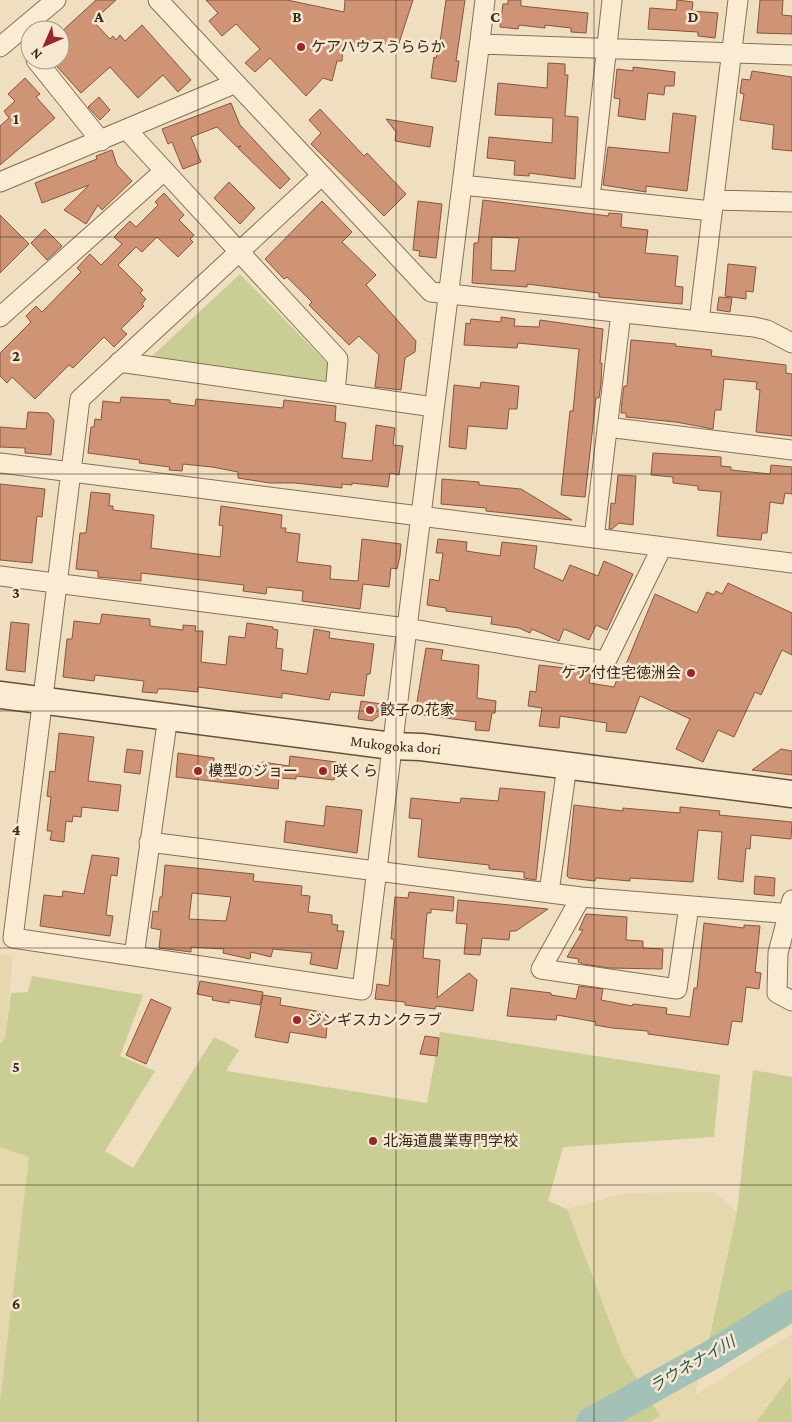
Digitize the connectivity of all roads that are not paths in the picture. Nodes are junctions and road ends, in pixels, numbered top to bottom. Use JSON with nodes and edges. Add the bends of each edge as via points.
{"nodes":[{"id":1,"x":56,"y":0,"type":"edge"},
{"id":2,"x":158,"y":0,"type":"edge"},
{"id":3,"x":485,"y":0,"type":"edge"},
{"id":4,"x":612,"y":0,"type":"edge"},
{"id":5,"x":738,"y":0,"type":"edge"},
{"id":6,"x":16,"y":34,"type":"junction"},
{"id":7,"x":20,"y":39,"type":"edge"},
{"id":8,"x":480,"y":44,"type":"junction"},
{"id":9,"x":0,"y":47,"type":"edge"},
{"id":10,"x":606,"y":48,"type":"junction"},
{"id":11,"x":731,"y":53,"type":"junction"},
{"id":12,"x":792,"y":55,"type":"edge"},
{"id":13,"x":44,"y":70,"type":"edge"},
{"id":14,"x":236,"y":83,"type":"junction"},
{"id":15,"x":127,"y":130,"type":"junction"},
{"id":16,"x":101,"y":141,"type":"junction"},
{"id":17,"x":164,"y":171,"type":"junction"},
{"id":18,"x":321,"y":176,"type":"junction"},
{"id":19,"x":0,"y":182,"type":"edge"},
{"id":20,"x":462,"y":185,"type":"junction"},
{"id":21,"x":590,"y":198,"type":"junction"},
{"id":22,"x":792,"y":202,"type":"edge"},
{"id":23,"x":713,"y":206,"type":"junction"},
{"id":24,"x":240,"y":253,"type":"junction"},
{"id":25,"x":449,"y":294,"type":"junction"},
{"id":26,"x":621,"y":313,"type":"junction"},
{"id":27,"x":0,"y":317,"type":"edge"},
{"id":28,"x":698,"y":321,"type":"junction"},
{"id":29,"x":792,"y":343,"type":"edge"},
{"id":30,"x":119,"y":362,"type":"junction"},
{"id":31,"x":335,"y":393,"type":"junction"},
{"id":32,"x":434,"y":407,"type":"junction"},
{"id":33,"x":607,"y":427,"type":"junction"},
{"id":34,"x":792,"y":450,"type":"edge"},
{"id":35,"x":0,"y":463,"type":"edge"},
{"id":36,"x":70,"y":472,"type":"junction"},
{"id":37,"x":420,"y":517,"type":"junction"},
{"id":38,"x":594,"y":538,"type":"junction"},
{"id":39,"x":662,"y":547,"type":"junction"},
{"id":40,"x":792,"y":563,"type":"edge"},
{"id":41,"x":0,"y":576,"type":"edge"},
{"id":42,"x":58,"y":583,"type":"junction"},
{"id":43,"x":406,"y":628,"type":"junction"},
{"id":44,"x":0,"y":695,"type":"edge"},
{"id":45,"x":44,"y":700,"type":"junction"},
{"id":46,"x":168,"y":716,"type":"junction"},
{"id":47,"x":392,"y":746,"type":"junction"},
{"id":48,"x":567,"y":766,"type":"junction"},
{"id":49,"x":792,"y":794,"type":"edge"},
{"id":50,"x":149,"y":842,"type":"junction"},
{"id":51,"x":376,"y":870,"type":"junction"},
{"id":52,"x":549,"y":892,"type":"junction"},
{"id":53,"x":581,"y":897,"type":"junction"},
{"id":54,"x":689,"y":906,"type":"junction"},
{"id":55,"x":791,"y":909,"type":"edge"},
{"id":56,"x":134,"y":956,"type":"junction"},
{"id":57,"x":792,"y":1002,"type":"edge"}],
"edges":[{"from":1,"to":6,"type":"street"},
{"from":2,"to":14,"type":"street"},
{"from":3,"to":8,"type":"street"},
{"from":4,"to":10,"type":"street"},
{"from":5,"to":11,"type":"street"},
{"from":6,"to":7,"type":"street"},
{"from":6,"to":9,"type":"street"},
{"from":8,"to":10,"type":"street"},
{"from":8,"to":20,"type":"street"},
{"from":10,"to":11,"type":"street"},
{"from":10,"to":21,"type":"street"},
{"from":11,"to":12,"type":"street"},
{"from":11,"to":23,"type":"street"},
{"from":13,"to":16,"type":"street"},
{"from":14,"to":15,"type":"street"},
{"from":14,"to":18,"type":"street"},
{"from":15,"to":16,"type":"street"},
{"from":15,"to":17,"type":"street"},
{"from":16,"to":19,"type":"street"},
{"from":17,"to":24,"type":"street"},
{"from":17,"to":27,"type":"street"},
{"from":18,"to":24,"type":"street"},
{"from":18,"to":25,"type":"street","via":[[431,292]]},
{"from":20,"to":21,"type":"street"},
{"from":20,"to":25,"type":"street"},
{"from":21,"to":23,"type":"street"},
{"from":22,"to":23,"type":"street"},
{"from":23,"to":28,"type":"street"},
{"from":24,"to":30,"type":"street"},
{"from":24,"to":31,"type":"street","via":[[338,359]]},
{"from":25,"to":26,"type":"street"},
{"from":25,"to":32,"type":"street"},
{"from":26,"to":28,"type":"street"},
{"from":26,"to":33,"type":"street"},
{"from":28,"to":29,"type":"street","via":[[767,330]]},
{"from":30,"to":31,"type":"street"},
{"from":30,"to":36,"type":"street","via":[[80,399]]},
{"from":31,"to":32,"type":"street"},
{"from":32,"to":37,"type":"street"},
{"from":33,"to":34,"type":"street"},
{"from":33,"to":38,"type":"street"},
{"from":35,"to":36,"type":"street"},
{"from":36,"to":37,"type":"street"},
{"from":36,"to":42,"type":"street"},
{"from":37,"to":38,"type":"street"},
{"from":37,"to":43,"type":"street"},
{"from":38,"to":39,"type":"street"},
{"from":39,"to":40,"type":"street"},
{"from":39,"to":43,"type":"street","via":[[606,661]]},
{"from":41,"to":42,"type":"street"},
{"from":42,"to":43,"type":"street"},
{"from":42,"to":45,"type":"street"},
{"from":43,"to":47,"type":"street"},
{"from":44,"to":45,"type":"street","name":"Mukogoka dori"},
{"from":45,"to":46,"type":"street","name":"Mukogoka dori"},
{"from":45,"to":56,"type":"street","via":[[13,938]]},
{"from":46,"to":47,"type":"street","name":"Mukogoka dori"},
{"from":46,"to":50,"type":"street"},
{"from":47,"to":48,"type":"street","name":"Mukogoka dori"},
{"from":47,"to":51,"type":"street"},
{"from":48,"to":49,"type":"street","name":"Mukogoka dori"},
{"from":48,"to":52,"type":"street"},
{"from":50,"to":51,"type":"street"},
{"from":50,"to":56,"type":"street"},
{"from":51,"to":52,"type":"street"},
{"from":51,"to":56,"type":"street","via":[[362,990]]},
{"from":52,"to":53,"type":"street"},
{"from":53,"to":54,"type":"street"},
{"from":53,"to":54,"type":"street","via":[[541,969],[677,989]]},
{"from":54,"to":55,"type":"street"},
{"from":55,"to":57,"type":"street","via":[[778,953],[776,993]]}]}
